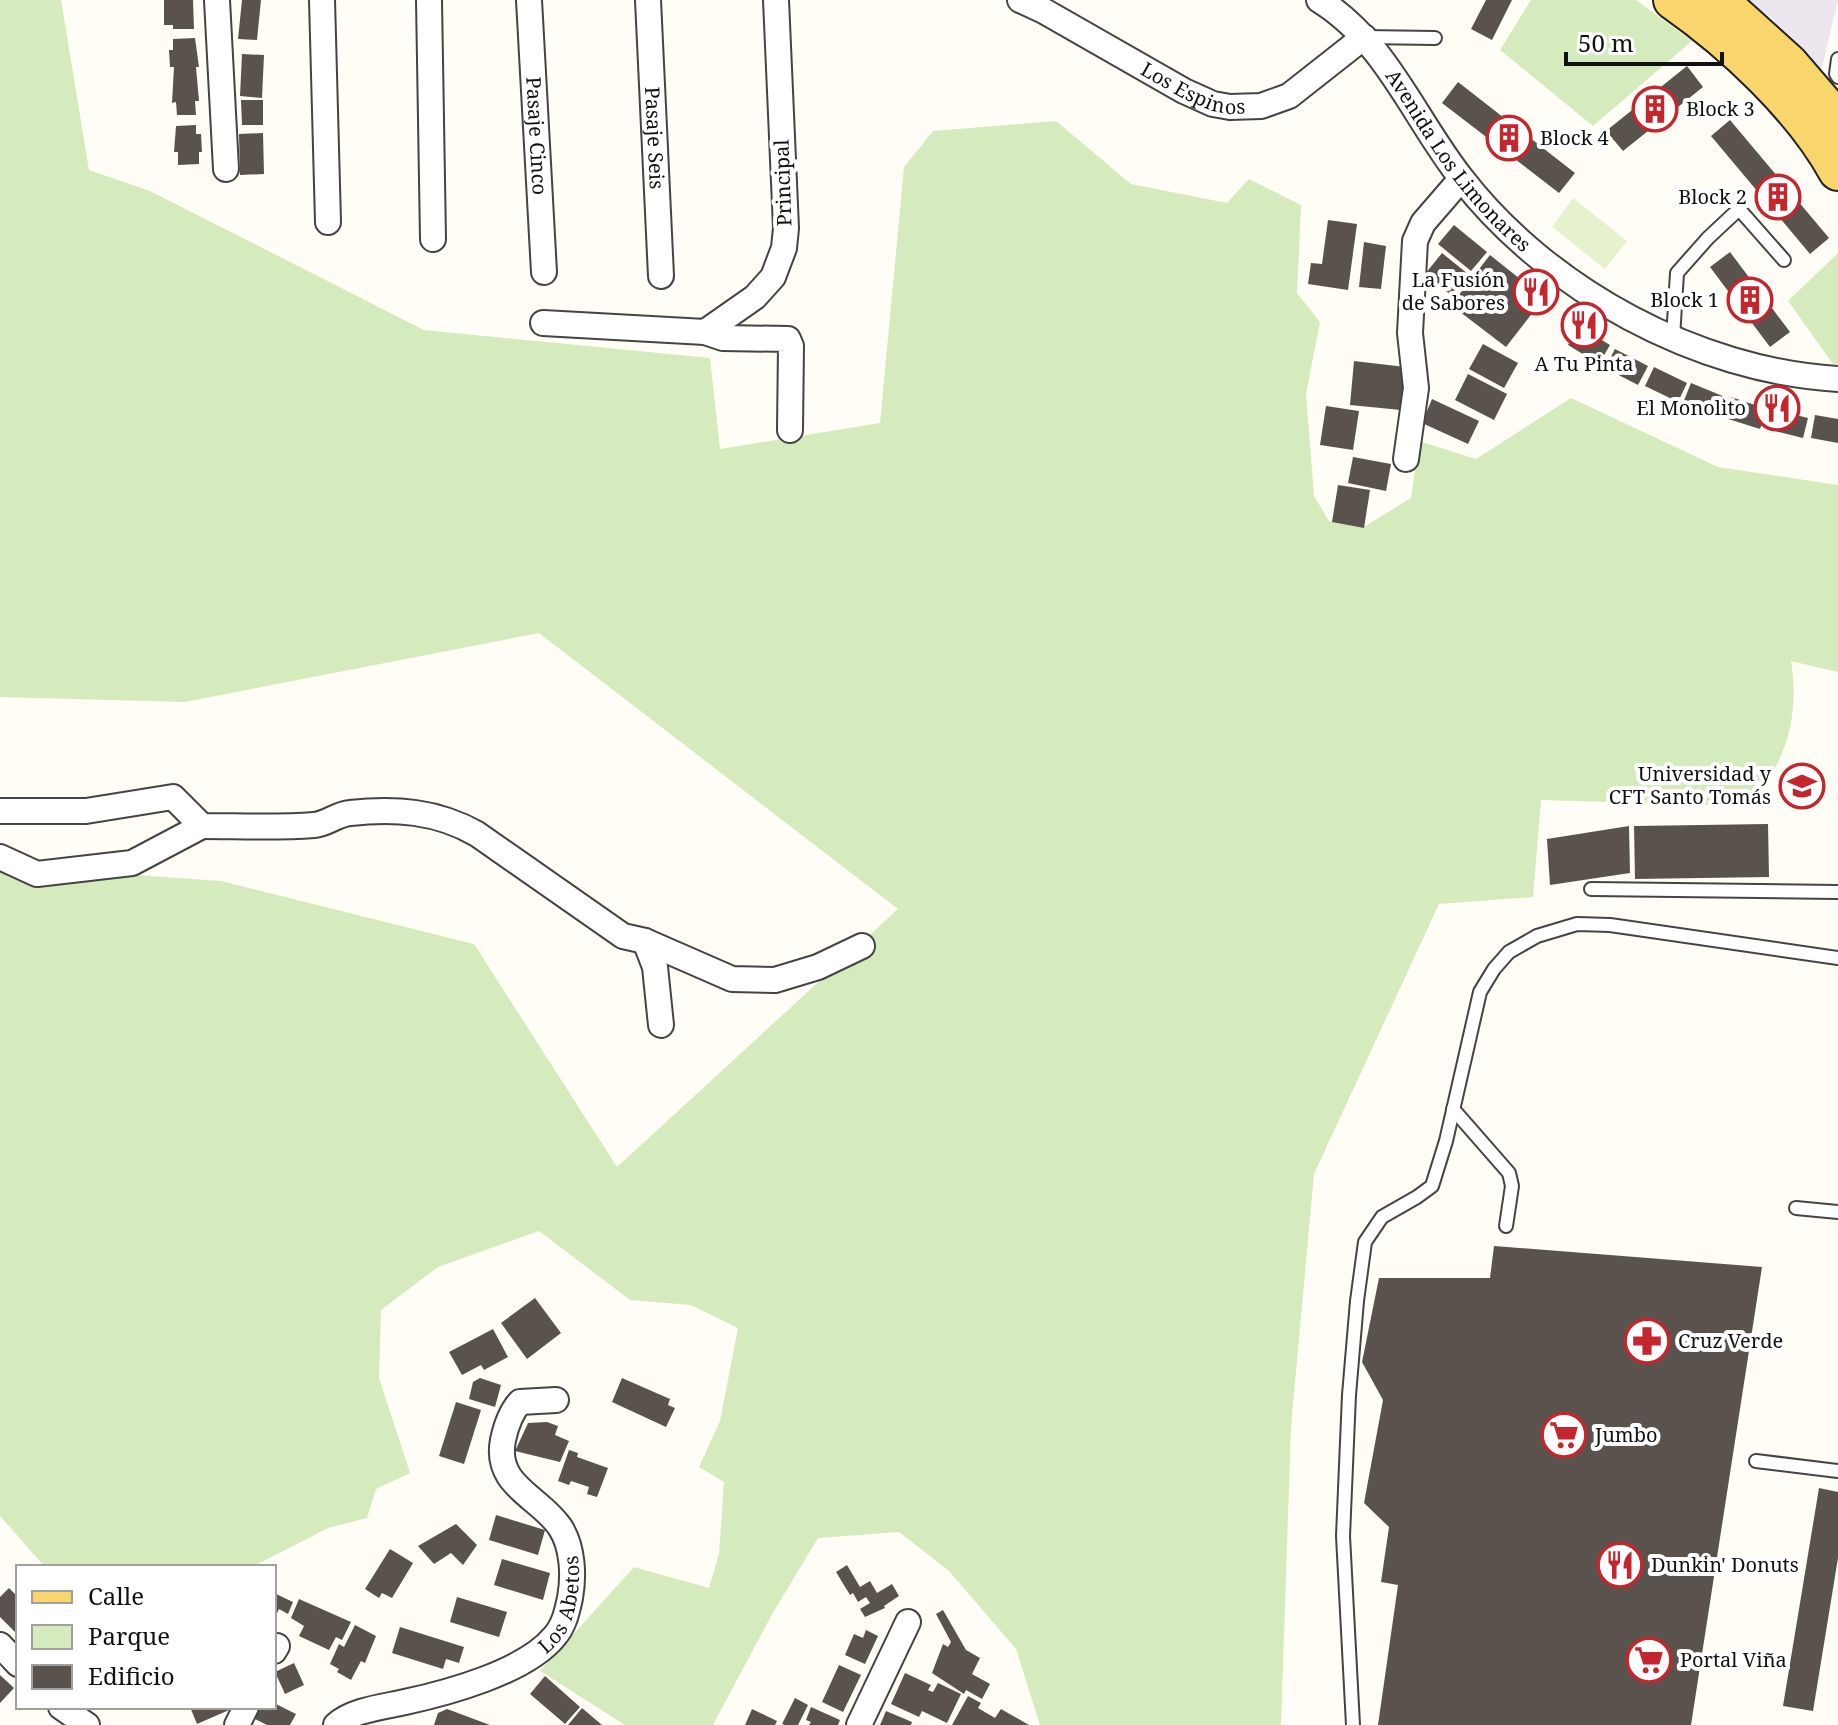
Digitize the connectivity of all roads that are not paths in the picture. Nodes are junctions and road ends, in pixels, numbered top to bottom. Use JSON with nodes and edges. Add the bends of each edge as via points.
{"nodes":[{"id":1,"x":217,"y":0,"type":"edge"},
{"id":2,"x":322,"y":0,"type":"edge"},
{"id":3,"x":429,"y":0,"type":"edge"},
{"id":4,"x":529,"y":0,"type":"edge"},
{"id":5,"x":648,"y":0,"type":"edge"},
{"id":6,"x":776,"y":0,"type":"edge"},
{"id":7,"x":1020,"y":0,"type":"edge"},
{"id":8,"x":1319,"y":0,"type":"edge"},
{"id":9,"x":1673,"y":0,"type":"edge"},
{"id":10,"x":1718,"y":0,"type":"edge"},
{"id":11,"x":1364,"y":37,"type":"junction"},
{"id":12,"x":1435,"y":38,"type":"dead end"},
{"id":13,"x":1838,"y":59,"type":"edge"},
{"id":14,"x":1838,"y":77,"type":"edge"},
{"id":15,"x":1838,"y":121,"type":"edge"},
{"id":16,"x":1836,"y":166,"type":"edge"},
{"id":17,"x":226,"y":169,"type":"dead end"},
{"id":18,"x":1461,"y":179,"type":"junction"},
{"id":19,"x":328,"y":222,"type":"dead end"},
{"id":20,"x":433,"y":239,"type":"dead end"},
{"id":21,"x":1784,"y":260,"type":"dead end"},
{"id":22,"x":544,"y":272,"type":"dead end"},
{"id":23,"x":661,"y":276,"type":"dead end"},
{"id":24,"x":543,"y":323,"type":"dead end"},
{"id":25,"x":705,"y":332,"type":"junction"},
{"id":26,"x":1673,"y":338,"type":"junction"},
{"id":27,"x":1838,"y":379,"type":"edge"},
{"id":28,"x":790,"y":430,"type":"dead end"},
{"id":29,"x":1406,"y":459,"type":"dead end"},
{"id":30,"x":0,"y":811,"type":"edge"},
{"id":31,"x":202,"y":826,"type":"junction"},
{"id":32,"x":0,"y":857,"type":"edge"},
{"id":33,"x":1591,"y":889,"type":"dead end"},
{"id":34,"x":1838,"y":892,"type":"edge"},
{"id":35,"x":645,"y":941,"type":"junction"},
{"id":36,"x":862,"y":946,"type":"dead end"},
{"id":37,"x":1838,"y":958,"type":"edge"},
{"id":38,"x":661,"y":1025,"type":"dead end"},
{"id":39,"x":1453,"y":1109,"type":"junction"},
{"id":40,"x":1796,"y":1208,"type":"dead end"},
{"id":41,"x":1838,"y":1212,"type":"edge"},
{"id":42,"x":1506,"y":1226,"type":"dead end"},
{"id":43,"x":556,"y":1400,"type":"dead end"},
{"id":44,"x":1756,"y":1461,"type":"dead end"},
{"id":45,"x":1838,"y":1471,"type":"edge"},
{"id":46,"x":908,"y":1622,"type":"dead end"},
{"id":47,"x":0,"y":1645,"type":"edge"},
{"id":48,"x":16,"y":1662,"type":"edge"},
{"id":49,"x":64,"y":1709,"type":"edge"},
{"id":50,"x":87,"y":1725,"type":"edge"},
{"id":51,"x":336,"y":1725,"type":"edge"},
{"id":52,"x":859,"y":1725,"type":"edge"},
{"id":53,"x":1353,"y":1725,"type":"edge"}],
"edges":[{"from":1,"to":17,"type":"street"},
{"from":2,"to":19,"type":"street"},
{"from":3,"to":20,"type":"street"},
{"from":4,"to":22,"type":"street","name":"Pasaje Cinco"},
{"from":5,"to":23,"type":"street","name":"Pasaje Seis"},
{"from":6,"to":25,"type":"street","name":"Principal","via":[[784,248],[773,277],[755,297]]},
{"from":7,"to":11,"type":"street","name":"Los Espinos","via":[[1191,95],[1230,107],[1261,106],[1289,96]]},
{"from":8,"to":11,"type":"street","name":"Avenida Los Limonares"},
{"from":9,"to":16,"type":"main road","via":[[1763,75]]},
{"from":10,"to":15,"type":"main road","via":[[1788,63]]},
{"from":11,"to":12,"type":"lane"},
{"from":11,"to":18,"type":"street","name":"Avenida Los Limonares"},
{"from":13,"to":14,"type":"lane"},
{"from":18,"to":26,"type":"street","name":"Avenida Los Limonares","via":[[1510,231],[1565,276]]},
{"from":18,"to":29,"type":"street","via":[[1423,223],[1415,241],[1410,333],[1416,388]]},
{"from":21,"to":26,"type":"lane","via":[[1739,209],[1677,273]]},
{"from":24,"to":25,"type":"street"},
{"from":25,"to":28,"type":"street","via":[[723,338],[788,339]]},
{"from":26,"to":27,"type":"street","name":"Avenida Los Limonares","via":[[1748,365]]},
{"from":30,"to":31,"type":"street","via":[[86,811],[173,797]]},
{"from":31,"to":32,"type":"street","via":[[132,863],[37,874]]},
{"from":31,"to":35,"type":"street","via":[[318,825],[346,813],[403,812],[454,820],[623,936]]},
{"from":33,"to":34,"type":"lane"},
{"from":35,"to":36,"type":"street","via":[[732,979],[775,980]]},
{"from":35,"to":38,"type":"street","via":[[655,967]]},
{"from":37,"to":39,"type":"lane","via":[[1610,925],[1577,924],[1537,936],[1509,952],[1480,992]]},
{"from":39,"to":42,"type":"lane","via":[[1509,1173]]},
{"from":39,"to":53,"type":"lane","via":[[1432,1186],[1382,1217],[1365,1242],[1349,1395],[1343,1536]]},
{"from":40,"to":41,"type":"lane"},
{"from":43,"to":51,"type":"street","name":"Los Abetos","via":[[520,1402],[506,1426],[501,1452],[509,1477],[560,1527],[568,1545],[571,1594],[554,1638],[483,1679]]},
{"from":44,"to":45,"type":"lane"},
{"from":46,"to":52,"type":"street"},
{"from":47,"to":48,"type":"street"},
{"from":49,"to":50,"type":"street"}]}
